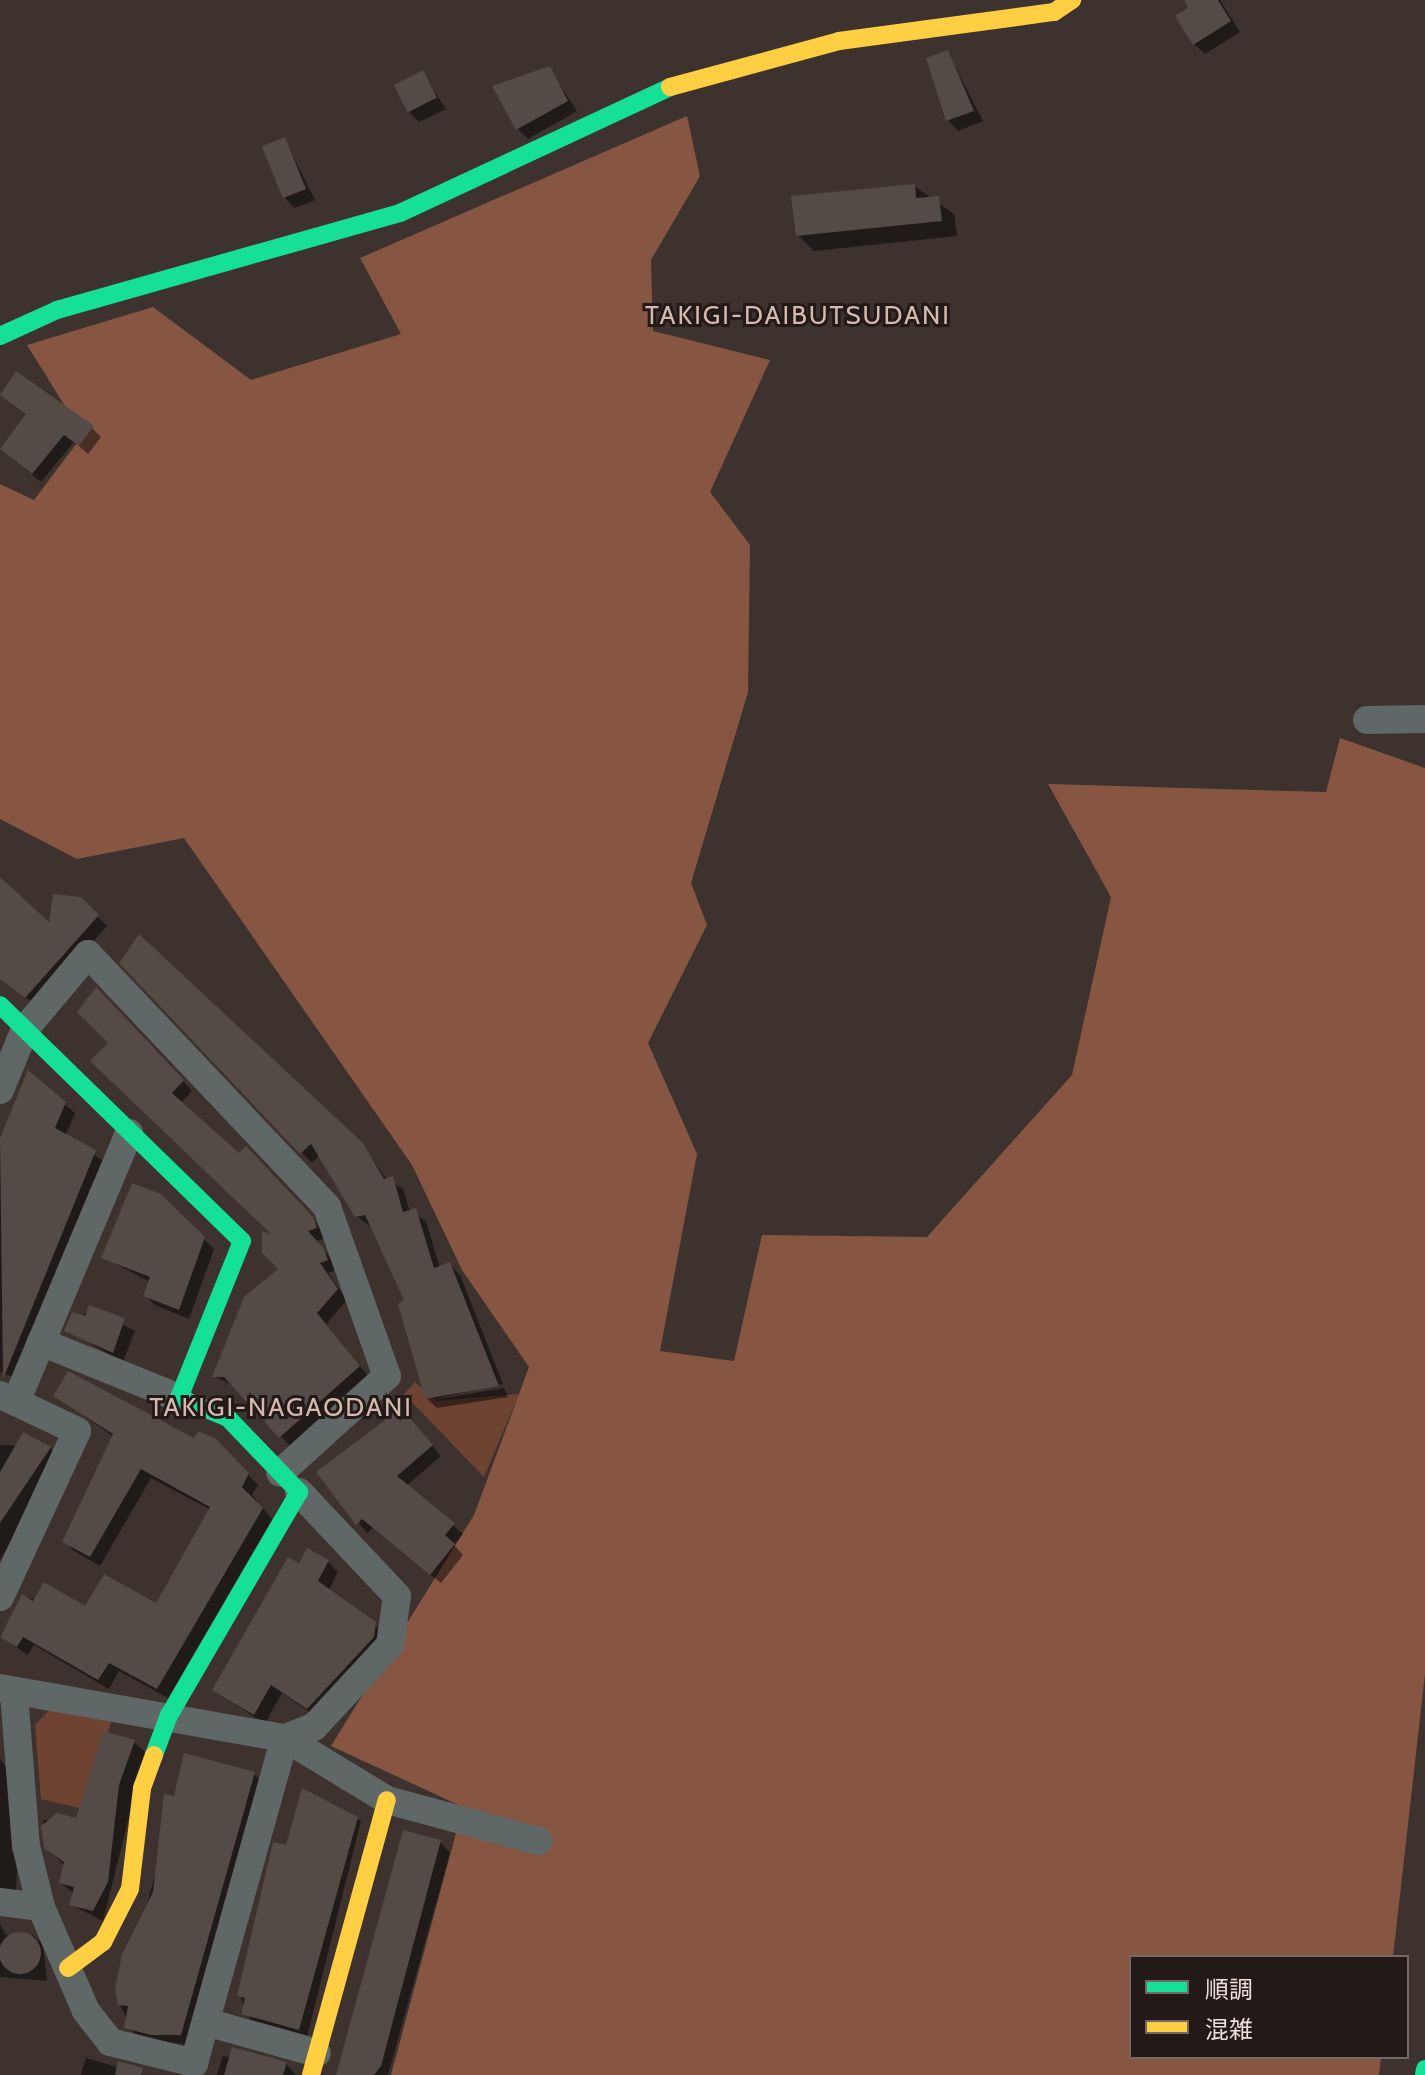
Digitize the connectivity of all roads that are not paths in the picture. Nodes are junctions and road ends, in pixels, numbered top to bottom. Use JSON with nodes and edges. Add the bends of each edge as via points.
{"nodes":[{"id":1,"x":1072,"y":0,"type":"edge"},
{"id":2,"x":0,"y":336,"type":"edge"},
{"id":3,"x":1425,"y":719,"type":"edge"},
{"id":4,"x":1367,"y":720,"type":"dead end"},
{"id":5,"x":0,"y":1005,"type":"edge"},
{"id":6,"x":25,"y":1029,"type":"junction"},
{"id":7,"x":0,"y":1090,"type":"edge"},
{"id":8,"x":129,"y":1133,"type":"junction"},
{"id":9,"x":41,"y":1342,"type":"junction"},
{"id":10,"x":8,"y":1398,"type":"edge"},
{"id":11,"x":179,"y":1398,"type":"junction"},
{"id":12,"x":290,"y":1482,"type":"junction"},
{"id":13,"x":0,"y":1597,"type":"edge"},
{"id":14,"x":7,"y":1691,"type":"edge"},
{"id":15,"x":169,"y":1715,"type":"junction"},
{"id":16,"x":285,"y":1738,"type":"junction"},
{"id":17,"x":387,"y":1800,"type":"junction"},
{"id":18,"x":539,"y":1841,"type":"dead end"},
{"id":19,"x":0,"y":1902,"type":"edge"},
{"id":20,"x":41,"y":1907,"type":"junction"},
{"id":21,"x":68,"y":1968,"type":"junction"},
{"id":22,"x":206,"y":2022,"type":"junction"},
{"id":23,"x":314,"y":2064,"type":"edge"},
{"id":24,"x":1425,"y":2069,"type":"edge"},
{"id":25,"x":1424,"y":2075,"type":"edge"}],
"edges":[{"from":1,"to":2,"type":"main road","via":[[1054,12],[839,41],[696,75],[400,213],[57,310]]},
{"from":3,"to":4,"type":"street"},
{"from":5,"to":6,"type":"main road"},
{"from":6,"to":7,"type":"street"},
{"from":6,"to":8,"type":"main road"},
{"from":6,"to":12,"type":"street","via":[[88,954],[327,1207],[387,1376]]},
{"from":8,"to":9,"type":"street"},
{"from":8,"to":11,"type":"main road","via":[[242,1241]]},
{"from":9,"to":10,"type":"street"},
{"from":9,"to":11,"type":"street"},
{"from":10,"to":13,"type":"street","via":[[77,1431]]},
{"from":11,"to":12,"type":"main road","via":[[228,1418]]},
{"from":12,"to":15,"type":"main road"},
{"from":12,"to":16,"type":"street","via":[[397,1596],[390,1645],[314,1727]]},
{"from":14,"to":15,"type":"street"},
{"from":14,"to":20,"type":"street","via":[[26,1846]]},
{"from":15,"to":16,"type":"street"},
{"from":15,"to":21,"type":"main road","via":[[142,1788],[130,1889],[103,1942]]},
{"from":16,"to":17,"type":"street"},
{"from":16,"to":22,"type":"street"},
{"from":17,"to":18,"type":"street"},
{"from":17,"to":23,"type":"main road"},
{"from":19,"to":20,"type":"street"},
{"from":20,"to":21,"type":"street"},
{"from":21,"to":22,"type":"street","via":[[110,2042],[194,2063]]},
{"from":22,"to":23,"type":"street"},
{"from":24,"to":25,"type":"main road"}]}
